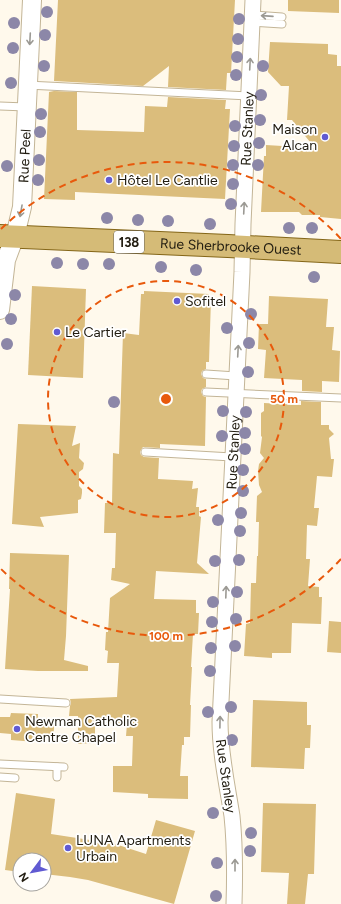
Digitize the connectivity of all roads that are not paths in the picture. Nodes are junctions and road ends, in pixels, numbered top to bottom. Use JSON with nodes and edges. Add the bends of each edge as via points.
{"nodes":[{"id":1,"x":32,"y":0,"type":"edge"},
{"id":2,"x":253,"y":12,"type":"edge"},
{"id":3,"x":282,"y":20,"type":"dead end"},
{"id":4,"x":27,"y":85,"type":"junction"},
{"id":5,"x":249,"y":96,"type":"junction"},
{"id":6,"x":0,"y":106,"type":"edge"},
{"id":7,"x":26,"y":107,"type":"junction"},
{"id":8,"x":7,"y":236,"type":"edge"},
{"id":9,"x":243,"y":247,"type":"junction"},
{"id":10,"x":341,"y":252,"type":"edge"},
{"id":11,"x":0,"y":310,"type":"edge"},
{"id":12,"x":206,"y":374,"type":"dead end"},
{"id":13,"x":236,"y":376,"type":"junction"},
{"id":14,"x":206,"y":392,"type":"dead end"},
{"id":15,"x":235,"y":393,"type":"junction"},
{"id":16,"x":341,"y":398,"type":"edge"},
{"id":17,"x":145,"y":452,"type":"dead end"},
{"id":18,"x":232,"y":457,"type":"junction"},
{"id":19,"x":0,"y":698,"type":"edge"},
{"id":20,"x":66,"y":703,"type":"dead end"},
{"id":21,"x":0,"y":764,"type":"edge"},
{"id":22,"x":0,"y":777,"type":"edge"},
{"id":23,"x":57,"y":777,"type":"dead end"},
{"id":24,"x":15,"y":778,"type":"dead end"},
{"id":25,"x":234,"y":904,"type":"edge"}],
"edges":[{"from":1,"to":4,"type":"street","name":"Rue Peel","one_way":true},
{"from":2,"to":3,"type":"lane"},
{"from":5,"to":2,"type":"street","name":"Rue Stanley","one_way":true},
{"from":4,"to":5,"type":"lane"},
{"from":4,"to":7,"type":"street","name":"Rue Peel"},
{"from":9,"to":5,"type":"street","name":"Rue Stanley","one_way":true},
{"from":6,"to":7,"type":"lane"},
{"from":7,"to":8,"type":"street","name":"Rue Peel","one_way":true,"via":[[22,207]]},
{"from":8,"to":9,"type":"main road","name":"Rue Sherbrooke Ouest","number":"138"},
{"from":8,"to":11,"type":"street","name":"Rue Peel"},
{"from":9,"to":10,"type":"main road","name":"Rue Sherbrooke Ouest","number":"138"},
{"from":13,"to":9,"type":"street","name":"Rue Stanley","one_way":true},
{"from":12,"to":13,"type":"lane"},
{"from":13,"to":15,"type":"street","name":"Rue Stanley"},
{"from":14,"to":15,"type":"lane"},
{"from":15,"to":16,"type":"lane"},
{"from":15,"to":18,"type":"street","name":"Rue Stanley"},
{"from":17,"to":18,"type":"lane"},
{"from":25,"to":18,"type":"street","name":"Rue Stanley","one_way":true,"via":[[234,837],[220,722]]},
{"from":19,"to":20,"type":"lane"},
{"from":21,"to":23,"type":"lane","via":[[60,767]]},
{"from":22,"to":24,"type":"lane"}]}
